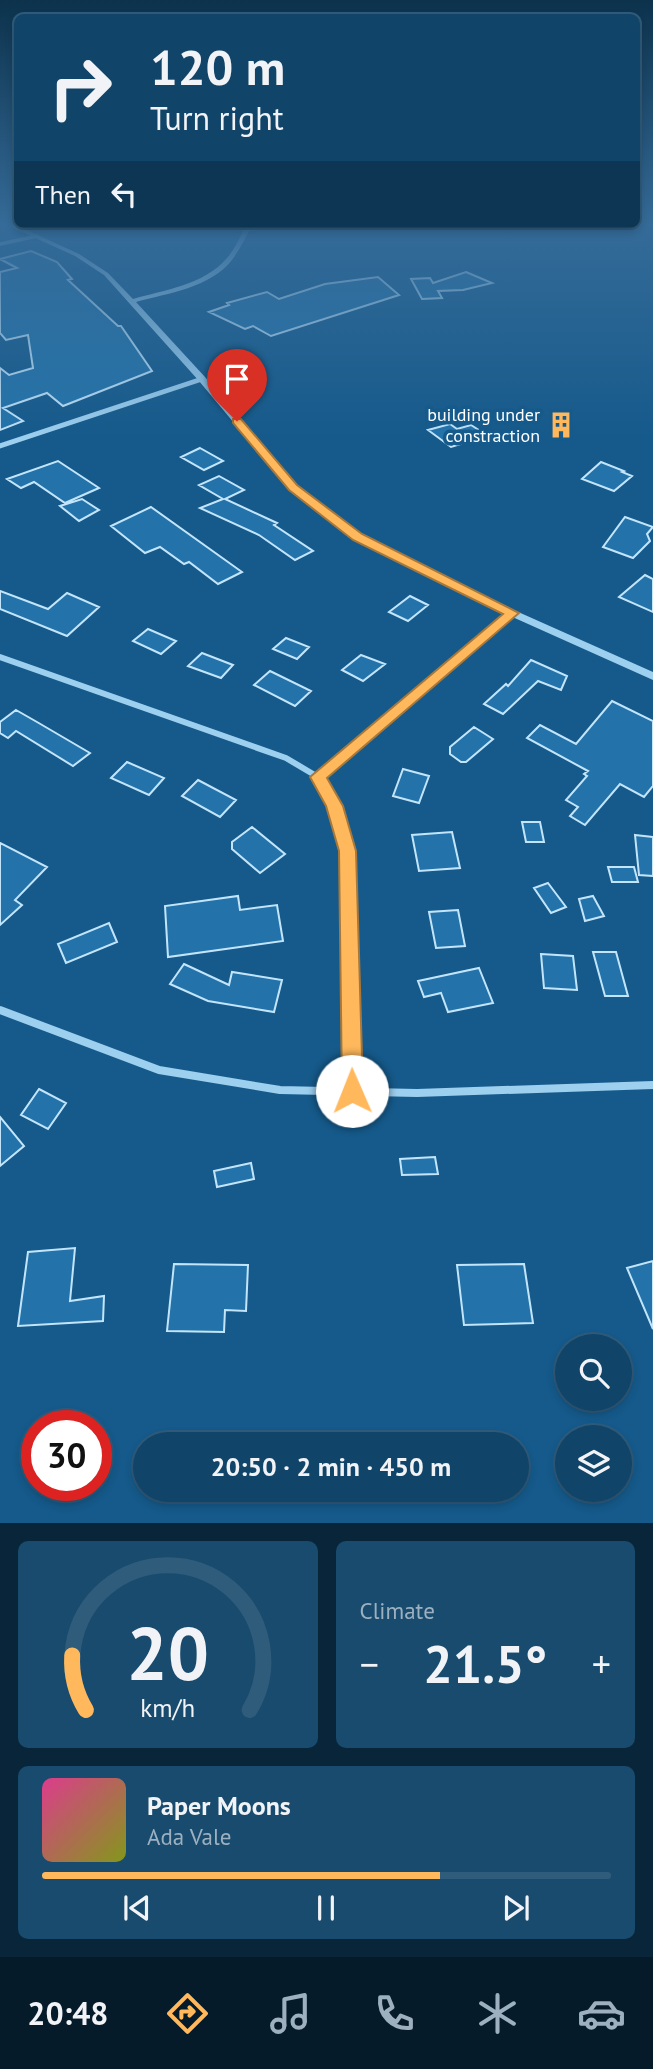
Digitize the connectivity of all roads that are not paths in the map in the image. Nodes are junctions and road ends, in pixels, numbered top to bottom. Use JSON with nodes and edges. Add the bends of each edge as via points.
{"nodes":[{"id":1,"x":128,"y":296,"type":"edge"},
{"id":2,"x":149,"y":296,"type":"edge"},
{"id":3,"x":133,"y":301,"type":"junction"},
{"id":4,"x":202,"y":379,"type":"junction"},
{"id":5,"x":0,"y":446,"type":"edge"},
{"id":6,"x":512,"y":613,"type":"junction"},
{"id":7,"x":0,"y":657,"type":"edge"},
{"id":8,"x":653,"y":676,"type":"edge"},
{"id":9,"x":318,"y":777,"type":"junction"},
{"id":10,"x":0,"y":1010,"type":"edge"},
{"id":11,"x":653,"y":1085,"type":"edge"},
{"id":12,"x":352,"y":1091,"type":"junction"}],
"edges":[{"from":1,"to":3,"type":"street"},
{"from":2,"to":3,"type":"street"},
{"from":3,"to":4,"type":"street"},
{"from":4,"to":5,"type":"street"},
{"from":4,"to":6,"type":"street","via":[[293,488],[321,510],[357,537]]},
{"from":6,"to":8,"type":"street"},
{"from":6,"to":9,"type":"street"},
{"from":7,"to":9,"type":"street","via":[[286,758]]},
{"from":9,"to":12,"type":"street","via":[[335,806],[348,851]]},
{"from":10,"to":12,"type":"street","via":[[159,1070],[280,1090]]},
{"from":11,"to":12,"type":"street"}]}
